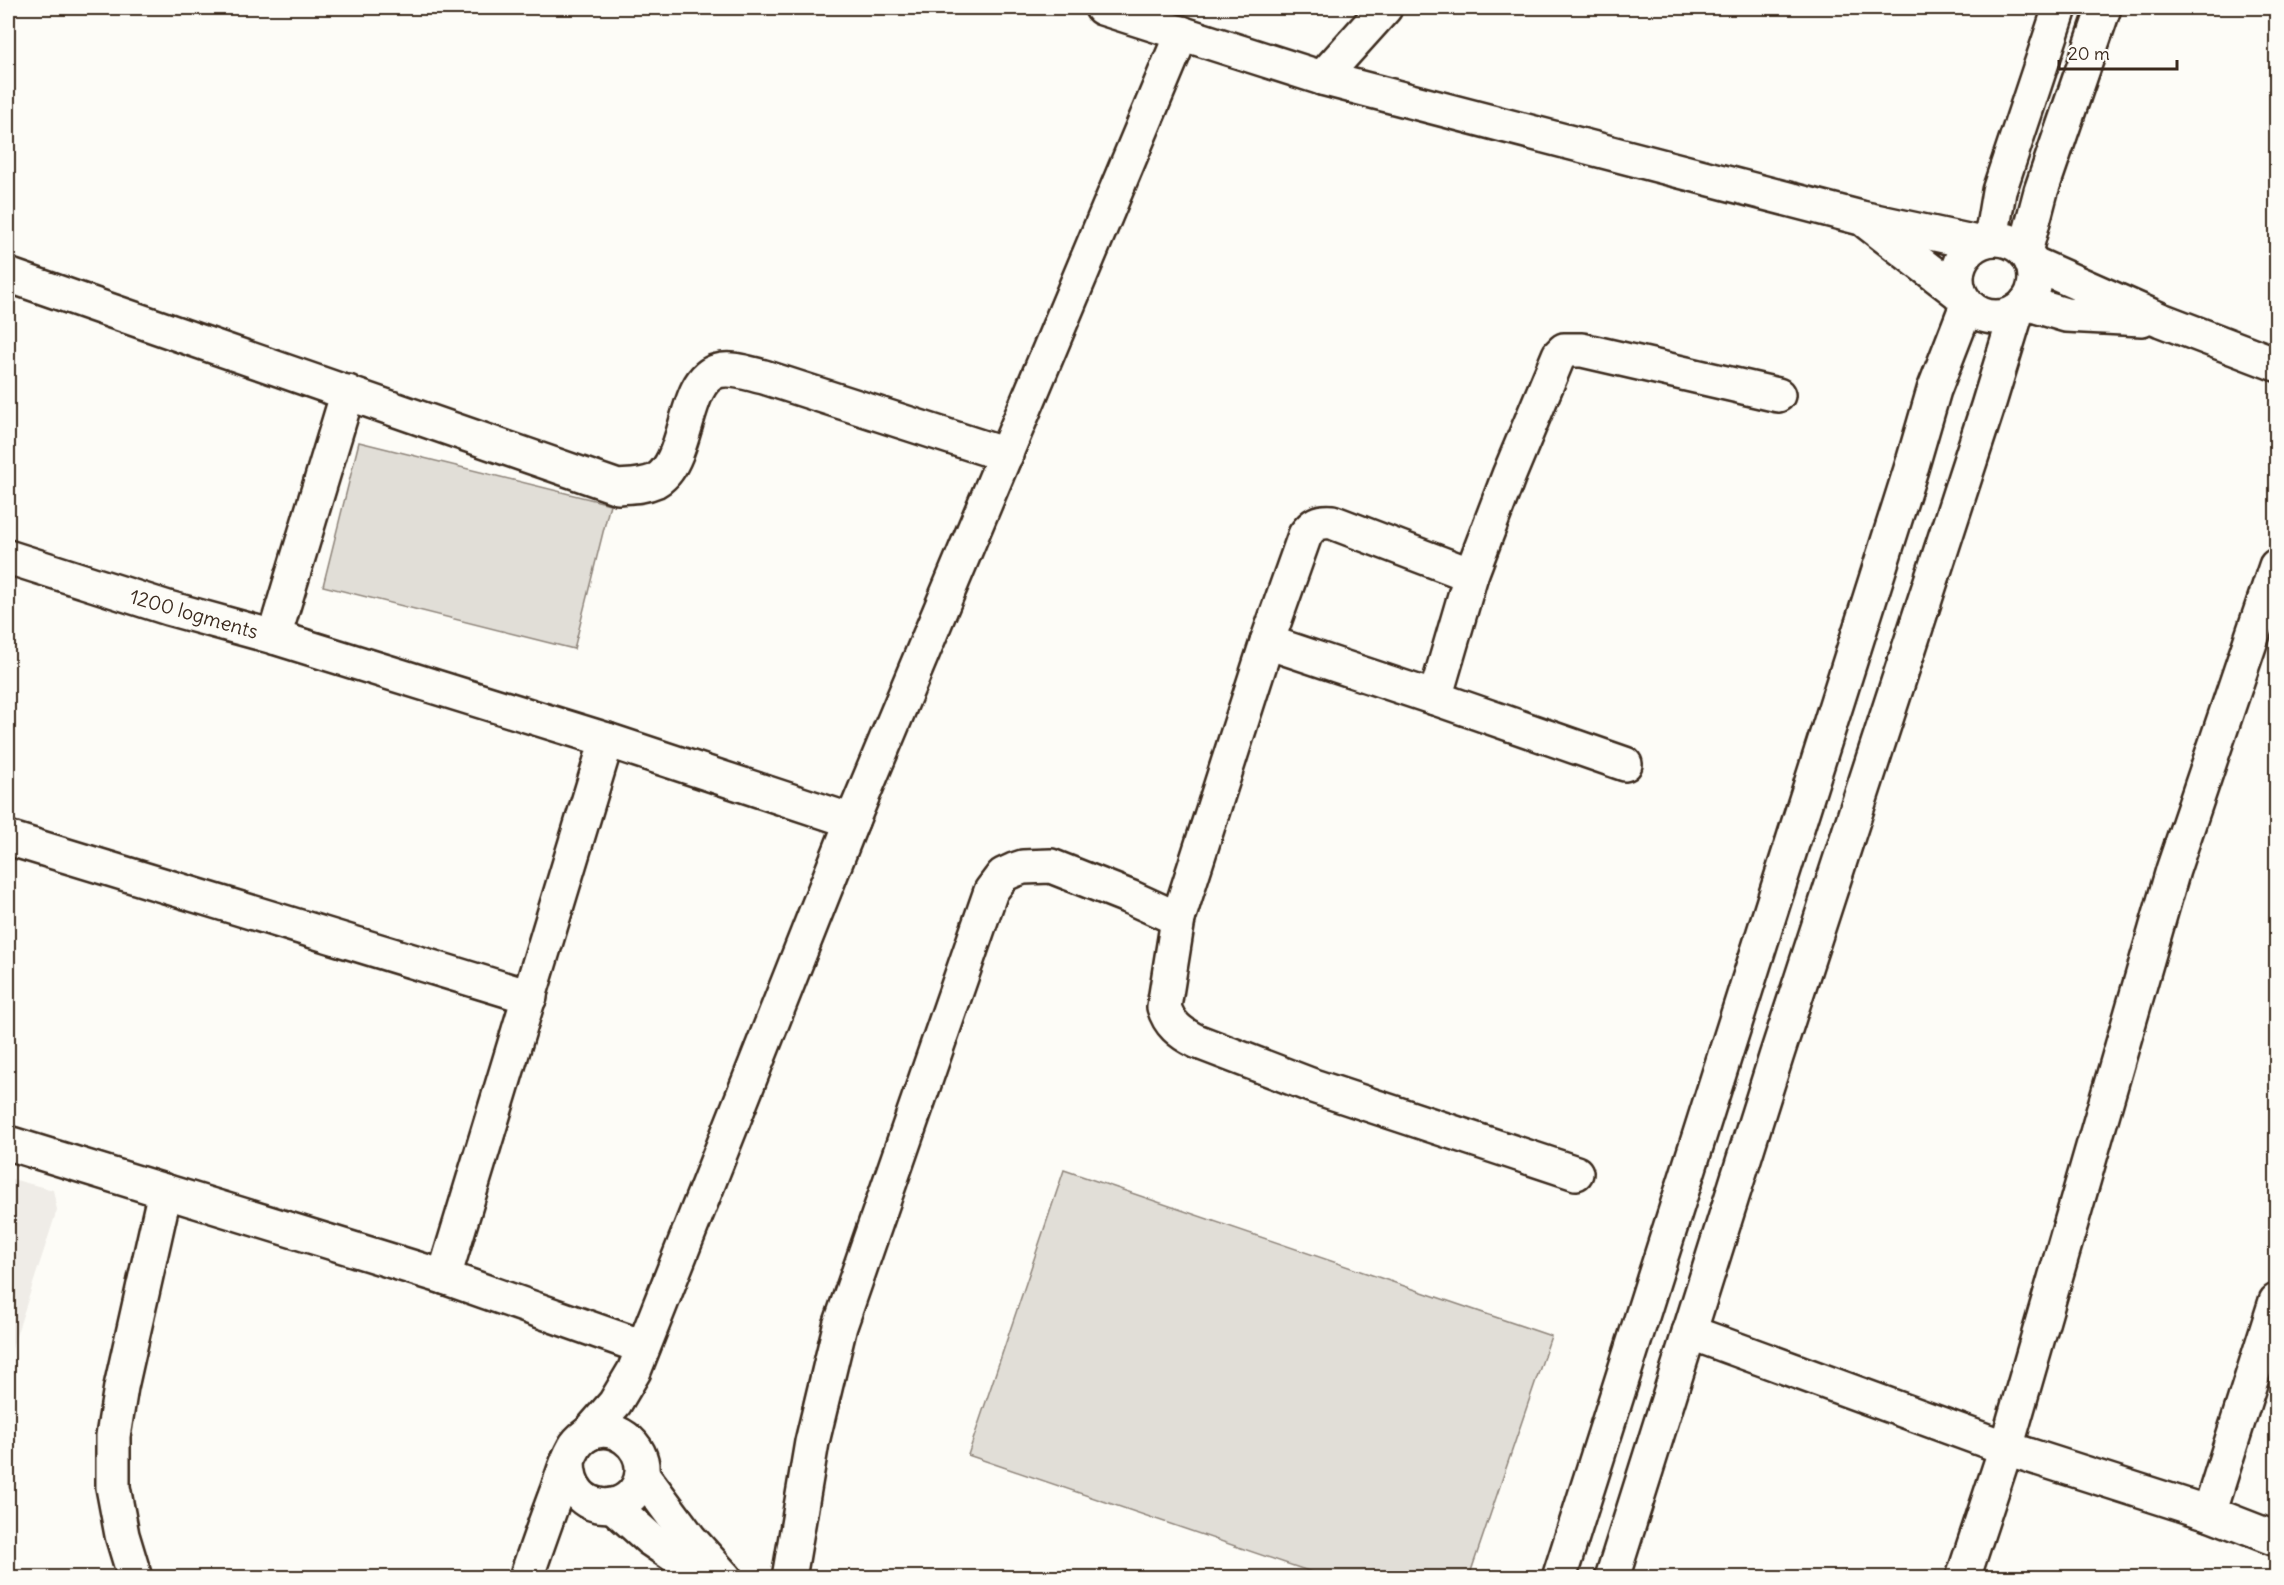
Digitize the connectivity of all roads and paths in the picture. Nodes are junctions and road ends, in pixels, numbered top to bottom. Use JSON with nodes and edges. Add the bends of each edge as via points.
{"nodes":[{"id":1,"x":1102,"y":8,"type":"edge"},
{"id":2,"x":1385,"y":8,"type":"edge"},
{"id":3,"x":2060,"y":8,"type":"edge"},
{"id":4,"x":2104,"y":8,"type":"edge"},
{"id":5,"x":1182,"y":33,"type":"junction"},
{"id":6,"x":1322,"y":78,"type":"junction"},
{"id":7,"x":1861,"y":218,"type":"junction"},
{"id":8,"x":1984,"y":241,"type":"junction"},
{"id":9,"x":2029,"y":257,"type":"junction"},
{"id":10,"x":8,"y":275,"type":"edge"},
{"id":11,"x":1964,"y":299,"type":"junction"},
{"id":12,"x":2021,"y":307,"type":"junction"},
{"id":13,"x":2161,"y":320,"type":"junction"},
{"id":14,"x":2277,"y":364,"type":"edge"},
{"id":15,"x":348,"y":392,"type":"junction"},
{"id":16,"x":1778,"y":395,"type":"dead end"},
{"id":17,"x":1006,"y":455,"type":"junction"},
{"id":18,"x":8,"y":557,"type":"edge"},
{"id":19,"x":2277,"y":567,"type":"edge"},
{"id":20,"x":1470,"y":575,"type":"junction"},
{"id":21,"x":274,"y":637,"type":"junction"},
{"id":22,"x":1267,"y":642,"type":"junction"},
{"id":23,"x":1436,"y":698,"type":"junction"},
{"id":24,"x":608,"y":740,"type":"junction"},
{"id":25,"x":1625,"y":764,"type":"dead end"},
{"id":26,"x":852,"y":821,"type":"junction"},
{"id":27,"x":8,"y":838,"type":"edge"},
{"id":28,"x":1178,"y":919,"type":"junction"},
{"id":29,"x":530,"y":997,"type":"junction"},
{"id":30,"x":1737,"y":1017,"type":"junction"},
{"id":31,"x":1784,"y":1035,"type":"junction"},
{"id":32,"x":8,"y":1143,"type":"edge"},
{"id":33,"x":1576,"y":1173,"type":"dead end"},
{"id":34,"x":165,"y":1191,"type":"junction"},
{"id":35,"x":444,"y":1277,"type":"junction"},
{"id":36,"x":2277,"y":1301,"type":"edge"},
{"id":37,"x":1689,"y":1332,"type":"junction"},
{"id":38,"x":638,"y":1359,"type":"junction"},
{"id":39,"x":577,"y":1448,"type":"junction"},
{"id":40,"x":2006,"y":1448,"type":"junction"},
{"id":41,"x":639,"y":1461,"type":"junction"},
{"id":42,"x":608,"y":1505,"type":"junction"},
{"id":43,"x":2209,"y":1513,"type":"junction"},
{"id":44,"x":542,"y":1531,"type":"junction"},
{"id":45,"x":2277,"y":1539,"type":"edge"},
{"id":46,"x":135,"y":1578,"type":"edge"},
{"id":47,"x":526,"y":1578,"type":"edge"},
{"id":48,"x":707,"y":1578,"type":"edge"},
{"id":49,"x":725,"y":1578,"type":"edge"},
{"id":50,"x":789,"y":1578,"type":"edge"},
{"id":51,"x":1558,"y":1578,"type":"edge"},
{"id":52,"x":1612,"y":1578,"type":"edge"},
{"id":53,"x":1964,"y":1578,"type":"edge"}],
"edges":[{"from":1,"to":5,"type":"street"},
{"from":2,"to":6,"type":"street"},
{"from":3,"to":8,"type":"street"},
{"from":4,"to":9,"type":"street","via":[[2042,191]]},
{"from":5,"to":6,"type":"street"},
{"from":5,"to":17,"type":"street"},
{"from":6,"to":7,"type":"street"},
{"from":7,"to":8,"type":"street"},
{"from":7,"to":11,"type":"street"},
{"from":8,"to":9,"type":"street","via":[[2004,239]]},
{"from":8,"to":11,"type":"street","via":[[1967,252],[1959,267],[1957,280]]},
{"from":9,"to":12,"type":"street","via":[[2035,276],[2033,290]]},
{"from":9,"to":13,"type":"street"},
{"from":10,"to":15,"type":"street"},
{"from":11,"to":12,"type":"street","via":[[1978,313],[1994,317],[2008,316]]},
{"from":11,"to":30,"type":"street"},
{"from":12,"to":13,"type":"street","via":[[2066,315]]},
{"from":12,"to":31,"type":"street"},
{"from":13,"to":14,"type":"street"},
{"from":15,"to":17,"type":"street","via":[[618,487],[658,480],[674,461],[698,388],[717,371],[764,377]]},
{"from":15,"to":21,"type":"street","name":"1200 logments"},
{"from":16,"to":20,"type":"street","via":[[1582,350],[1564,351],[1554,362]]},
{"from":17,"to":26,"type":"street"},
{"from":18,"to":21,"type":"street","name":"1200 logments"},
{"from":19,"to":40,"type":"street","via":[[2173,870]]},
{"from":20,"to":22,"type":"street","via":[[1332,522],[1320,521],[1305,535]]},
{"from":20,"to":23,"type":"street"},
{"from":21,"to":24,"type":"street"},
{"from":22,"to":23,"type":"street"},
{"from":22,"to":28,"type":"street"},
{"from":23,"to":25,"type":"street"},
{"from":24,"to":26,"type":"street"},
{"from":24,"to":29,"type":"street"},
{"from":26,"to":38,"type":"street"},
{"from":27,"to":29,"type":"street"},
{"from":28,"to":33,"type":"street","via":[[1164,1007],[1167,1018],[1183,1034],[1313,1086]]},
{"from":28,"to":50,"type":"street","via":[[1051,866],[1014,870],[1003,875],[991,891],[840,1326],[812,1442]]},
{"from":29,"to":35,"type":"street"},
{"from":30,"to":31,"type":"street"},
{"from":30,"to":51,"type":"street"},
{"from":31,"to":37,"type":"street"},
{"from":32,"to":34,"type":"street"},
{"from":34,"to":35,"type":"street"},
{"from":34,"to":46,"type":"street","via":[[113,1436],[112,1487]]},
{"from":35,"to":38,"type":"street"},
{"from":36,"to":43,"type":"street"},
{"from":37,"to":40,"type":"street"},
{"from":37,"to":52,"type":"street"},
{"from":38,"to":39,"type":"street","via":[[615,1403]]},
{"from":38,"to":41,"type":"street"},
{"from":39,"to":41,"type":"street","via":[[600,1431],[614,1432],[627,1438]]},
{"from":39,"to":42,"type":"street","via":[[568,1474],[572,1486],[586,1500]]},
{"from":39,"to":44,"type":"street"},
{"from":40,"to":43,"type":"street"},
{"from":40,"to":53,"type":"street"},
{"from":41,"to":42,"type":"street","via":[[639,1485],[622,1502]]},
{"from":41,"to":49,"type":"street","via":[[690,1539]]},
{"from":42,"to":44,"type":"street"},
{"from":42,"to":48,"type":"street"},
{"from":43,"to":45,"type":"street"},
{"from":44,"to":47,"type":"street"}]}
